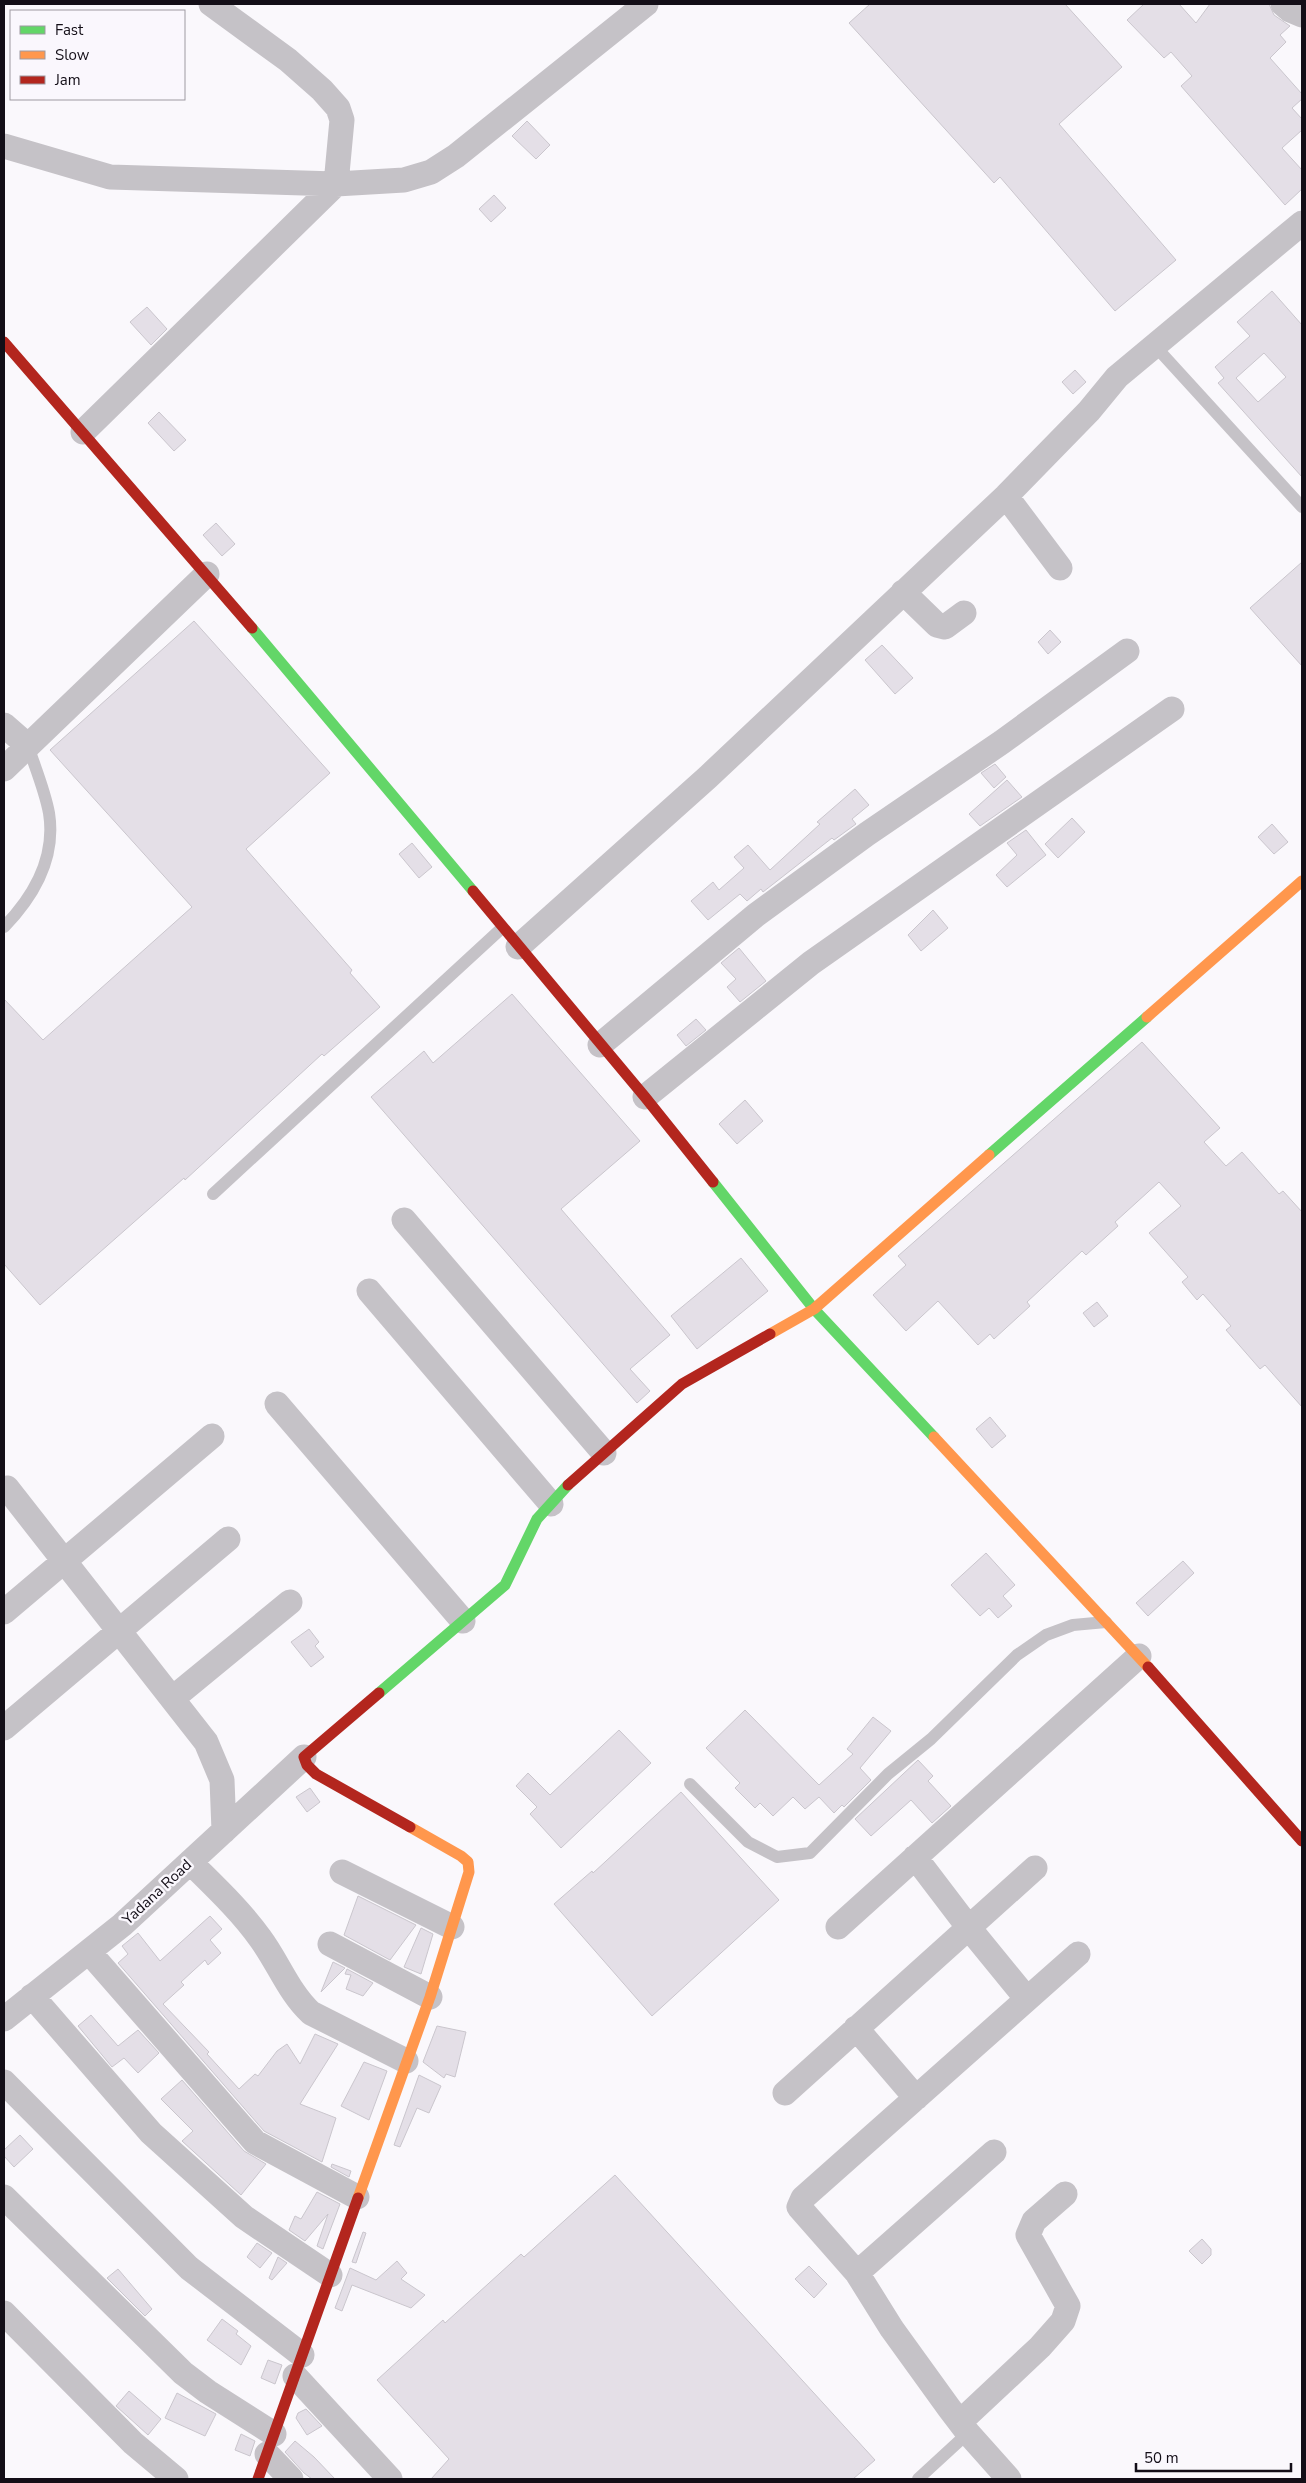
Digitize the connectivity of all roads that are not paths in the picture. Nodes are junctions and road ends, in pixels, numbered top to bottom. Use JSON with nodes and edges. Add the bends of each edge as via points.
{"nodes":[{"id":1,"x":211,"y":4,"type":"edge"},
{"id":2,"x":646,"y":4,"type":"edge"},
{"id":3,"x":1283,"y":4,"type":"edge"},
{"id":4,"x":1302,"y":15,"type":"edge"},
{"id":5,"x":4,"y":146,"type":"edge"},
{"id":6,"x":336,"y":184,"type":"junction"},
{"id":7,"x":1302,"y":223,"type":"edge"},
{"id":8,"x":4,"y":342,"type":"edge"},
{"id":9,"x":1156,"y":346,"type":"junction"},
{"id":10,"x":83,"y":432,"type":"junction"},
{"id":11,"x":1006,"y":496,"type":"junction"},
{"id":12,"x":1302,"y":507,"type":"edge"},
{"id":13,"x":1060,"y":568,"type":"dead end"},
{"id":14,"x":207,"y":574,"type":"junction"},
{"id":15,"x":904,"y":592,"type":"junction"},
{"id":16,"x":964,"y":613,"type":"dead end"},
{"id":17,"x":1127,"y":651,"type":"dead end"},
{"id":18,"x":1172,"y":709,"type":"dead end"},
{"id":19,"x":4,"y":725,"type":"edge"},
{"id":20,"x":28,"y":746,"type":"junction"},
{"id":21,"x":4,"y":769,"type":"edge"},
{"id":22,"x":1302,"y":881,"type":"edge"},
{"id":23,"x":4,"y":926,"type":"edge"},
{"id":24,"x":510,"y":938,"type":"junction"},
{"id":25,"x":600,"y":1045,"type":"junction"},
{"id":26,"x":645,"y":1097,"type":"junction"},
{"id":27,"x":213,"y":1194,"type":"dead end"},
{"id":28,"x":404,"y":1220,"type":"dead end"},
{"id":29,"x":369,"y":1291,"type":"dead end"},
{"id":30,"x":814,"y":1309,"type":"junction"},
{"id":31,"x":277,"y":1404,"type":"dead end"},
{"id":32,"x":212,"y":1436,"type":"dead end"},
{"id":33,"x":604,"y":1453,"type":"junction"},
{"id":34,"x":7,"y":1488,"type":"dead end"},
{"id":35,"x":551,"y":1504,"type":"junction"},
{"id":36,"x":228,"y":1539,"type":"dead end"},
{"id":37,"x":65,"y":1560,"type":"junction"},
{"id":38,"x":290,"y":1602,"type":"dead end"},
{"id":39,"x":4,"y":1612,"type":"edge"},
{"id":40,"x":463,"y":1620,"type":"junction"},
{"id":41,"x":1108,"y":1622,"type":"junction"},
{"id":42,"x":120,"y":1630,"type":"junction"},
{"id":43,"x":1139,"y":1656,"type":"junction"},
{"id":44,"x":173,"y":1698,"type":"junction"},
{"id":45,"x":4,"y":1728,"type":"edge"},
{"id":46,"x":304,"y":1756,"type":"junction"},
{"id":47,"x":690,"y":1784,"type":"dead end"},
{"id":48,"x":224,"y":1831,"type":"junction"},
{"id":49,"x":1302,"y":1841,"type":"edge"},
{"id":50,"x":915,"y":1857,"type":"junction"},
{"id":51,"x":190,"y":1862,"type":"junction"},
{"id":52,"x":1035,"y":1868,"type":"dead end"},
{"id":53,"x":342,"y":1872,"type":"dead end"},
{"id":54,"x":452,"y":1927,"type":"junction"},
{"id":55,"x":838,"y":1927,"type":"dead end"},
{"id":56,"x":968,"y":1928,"type":"junction"},
{"id":57,"x":330,"y":1944,"type":"dead end"},
{"id":58,"x":89,"y":1952,"type":"junction"},
{"id":59,"x":1078,"y":1954,"type":"dead end"},
{"id":60,"x":32,"y":1996,"type":"junction"},
{"id":61,"x":430,"y":1997,"type":"junction"},
{"id":62,"x":1027,"y":1999,"type":"junction"},
{"id":63,"x":4,"y":2019,"type":"edge"},
{"id":64,"x":856,"y":2028,"type":"junction"},
{"id":65,"x":406,"y":2061,"type":"junction"},
{"id":66,"x":4,"y":2082,"type":"edge"},
{"id":67,"x":785,"y":2093,"type":"dead end"},
{"id":68,"x":916,"y":2098,"type":"junction"},
{"id":69,"x":994,"y":2152,"type":"dead end"},
{"id":70,"x":1065,"y":2194,"type":"dead end"},
{"id":71,"x":4,"y":2197,"type":"edge"},
{"id":72,"x":357,"y":2197,"type":"junction"},
{"id":73,"x":857,"y":2273,"type":"junction"},
{"id":74,"x":330,"y":2275,"type":"junction"},
{"id":75,"x":4,"y":2313,"type":"edge"},
{"id":76,"x":298,"y":2366,"type":"junction"},
{"id":77,"x":964,"y":2428,"type":"junction"},
{"id":78,"x":271,"y":2444,"type":"junction"},
{"id":79,"x":176,"y":2479,"type":"edge"},
{"id":80,"x":258,"y":2479,"type":"edge"},
{"id":81,"x":291,"y":2479,"type":"edge"},
{"id":82,"x":390,"y":2479,"type":"edge"},
{"id":83,"x":918,"y":2479,"type":"edge"},
{"id":84,"x":1009,"y":2479,"type":"edge"}],
"edges":[{"from":1,"to":6,"type":"street","via":[[288,60],[338,108],[342,120]]},
{"from":2,"to":6,"type":"street","via":[[456,156],[431,172],[404,180]]},
{"from":3,"to":4,"type":"street"},
{"from":5,"to":6,"type":"street","via":[[110,177]]},
{"from":6,"to":10,"type":"street"},
{"from":7,"to":9,"type":"street"},
{"from":8,"to":10,"type":"street"},
{"from":9,"to":11,"type":"street","via":[[1117,377],[1089,411]]},
{"from":9,"to":12,"type":"lane"},
{"from":10,"to":14,"type":"street"},
{"from":11,"to":13,"type":"street"},
{"from":11,"to":15,"type":"street"},
{"from":14,"to":20,"type":"street"},
{"from":14,"to":24,"type":"street"},
{"from":15,"to":16,"type":"street","via":[[937,625],[945,627]]},
{"from":15,"to":24,"type":"street","via":[[708,777]]},
{"from":17,"to":25,"type":"street","via":[[756,915]]},
{"from":18,"to":26,"type":"street","via":[[812,963]]},
{"from":19,"to":20,"type":"street"},
{"from":20,"to":21,"type":"street"},
{"from":20,"to":23,"type":"lane","via":[[49,812],[50,844],[40,879],[22,908]]},
{"from":22,"to":30,"type":"street"},
{"from":24,"to":25,"type":"street"},
{"from":24,"to":27,"type":"lane"},
{"from":25,"to":26,"type":"street"},
{"from":26,"to":30,"type":"street"},
{"from":28,"to":33,"type":"street"},
{"from":29,"to":35,"type":"street"},
{"from":30,"to":33,"type":"street","via":[[682,1384]]},
{"from":30,"to":41,"type":"street"},
{"from":31,"to":40,"type":"street"},
{"from":32,"to":37,"type":"street"},
{"from":33,"to":35,"type":"street","via":[[564,1488]]},
{"from":34,"to":37,"type":"street"},
{"from":35,"to":40,"type":"street","via":[[534,1524],[508,1581]]},
{"from":36,"to":42,"type":"street"},
{"from":37,"to":39,"type":"street"},
{"from":37,"to":42,"type":"street"},
{"from":38,"to":44,"type":"street"},
{"from":40,"to":46,"type":"street"},
{"from":41,"to":43,"type":"street"},
{"from":41,"to":47,"type":"lane","via":[[1073,1625],[1046,1635],[1017,1655],[931,1739],[888,1774],[810,1853],[776,1857],[748,1842]]},
{"from":42,"to":44,"type":"street"},
{"from":42,"to":45,"type":"street"},
{"from":43,"to":49,"type":"street"},
{"from":43,"to":50,"type":"street"},
{"from":44,"to":48,"type":"street","via":[[206,1742],[217,1763],[222,1780]]},
{"from":46,"to":48,"type":"street","name":"Yadana Road"},
{"from":46,"to":54,"type":"street","via":[[316,1774],[468,1862],[469,1872]]},
{"from":48,"to":51,"type":"street","name":"Yadana Road"},
{"from":50,"to":55,"type":"street"},
{"from":50,"to":56,"type":"street"},
{"from":51,"to":58,"type":"street","name":"Yadana Road"},
{"from":51,"to":65,"type":"street","via":[[250,1924],[293,1988],[298,2001],[311,2013]]},
{"from":52,"to":56,"type":"street"},
{"from":53,"to":54,"type":"street"},
{"from":54,"to":61,"type":"street"},
{"from":56,"to":62,"type":"street"},
{"from":56,"to":64,"type":"street"},
{"from":57,"to":61,"type":"street"},
{"from":58,"to":60,"type":"street","name":"Yadana Road"},
{"from":58,"to":72,"type":"street","via":[[260,2147]]},
{"from":59,"to":62,"type":"street"},
{"from":60,"to":63,"type":"street","name":"Yadana Road"},
{"from":60,"to":74,"type":"street","via":[[151,2133],[244,2217]]},
{"from":61,"to":65,"type":"street"},
{"from":62,"to":68,"type":"street"},
{"from":64,"to":67,"type":"street"},
{"from":64,"to":68,"type":"street"},
{"from":65,"to":72,"type":"street"},
{"from":66,"to":76,"type":"street","via":[[189,2268]]},
{"from":68,"to":73,"type":"street","via":[[803,2198],[799,2207]]},
{"from":69,"to":73,"type":"street"},
{"from":70,"to":77,"type":"street","via":[[1034,2221],[1028,2235],[1068,2306],[1063,2321]]},
{"from":71,"to":78,"type":"street","via":[[183,2373]]},
{"from":72,"to":74,"type":"street"},
{"from":73,"to":77,"type":"street","via":[[892,2329]]},
{"from":74,"to":76,"type":"street"},
{"from":75,"to":79,"type":"street","via":[[133,2443]]},
{"from":76,"to":78,"type":"street"},
{"from":76,"to":82,"type":"street"},
{"from":77,"to":83,"type":"lane"},
{"from":77,"to":84,"type":"street"},
{"from":78,"to":80,"type":"street"},
{"from":78,"to":81,"type":"street"}]}
